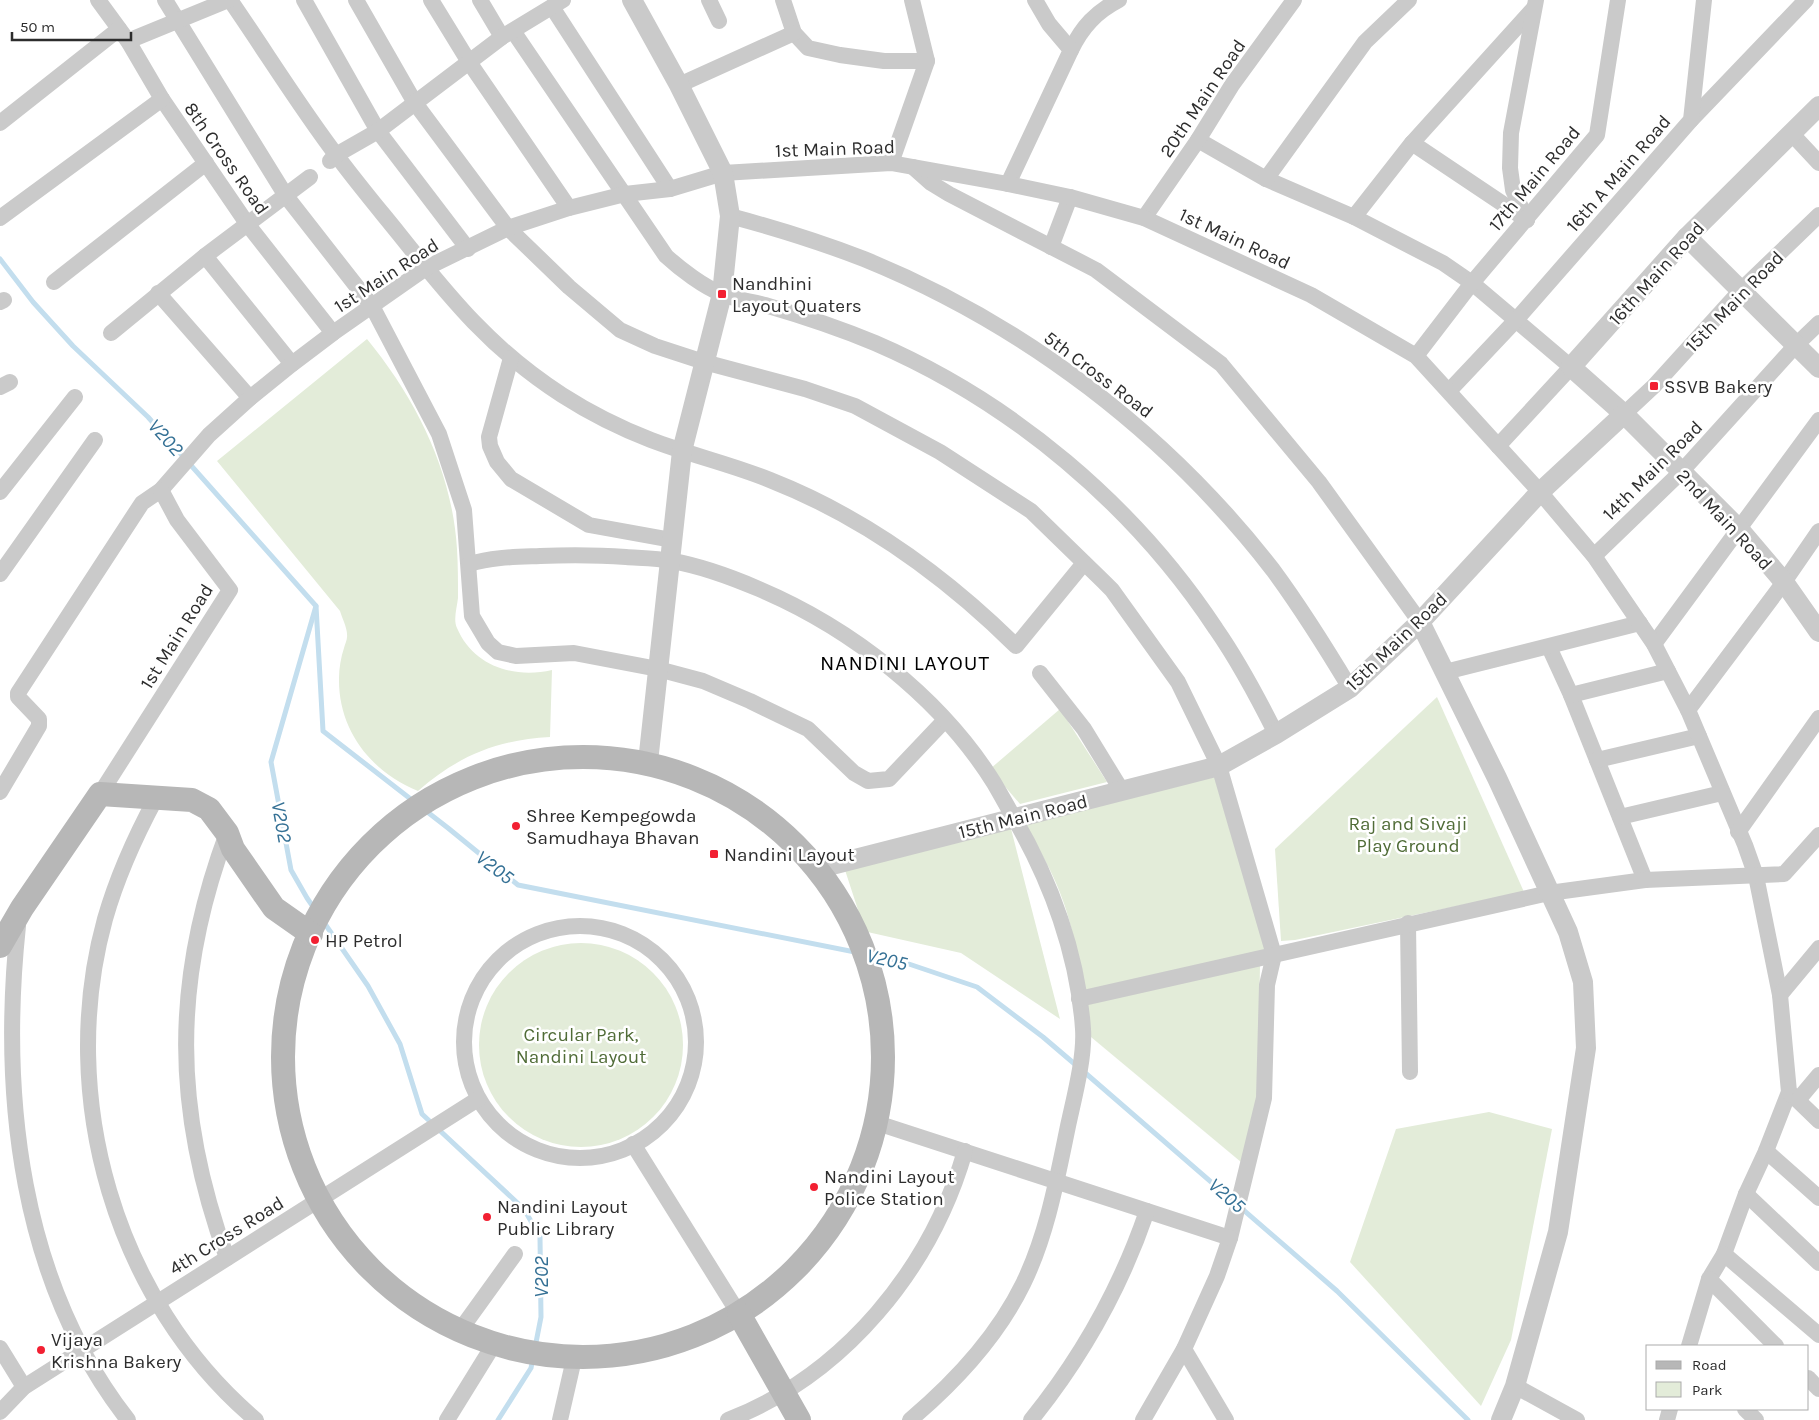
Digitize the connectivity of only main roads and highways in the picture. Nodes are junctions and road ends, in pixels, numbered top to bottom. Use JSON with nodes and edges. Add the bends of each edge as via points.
{"nodes":[{"id":1,"x":313,"y":930,"type":"junction"},
{"id":2,"x":0,"y":946,"type":"edge"},
{"id":3,"x":739,"y":1314,"type":"junction"},
{"id":4,"x":799,"y":1420,"type":"edge"}],
"edges":[{"from":1,"to":2,"type":"main road","via":[[274,908],[209,809],[192,800],[100,794],[22,908]]},
{"from":1,"to":3,"type":"main road","via":[[284,1002],[278,1050],[280,1097],[290,1140],[318,1200],[350,1242],[386,1279],[428,1310],[494,1344],[522,1353],[574,1359],[648,1352],[698,1336]]},
{"from":1,"to":3,"type":"main road","via":[[404,820],[451,789],[528,762],[608,756],[688,773],[739,798],[791,838],[820,868],[860,940],[878,1017],[878,1096],[868,1147],[852,1188],[835,1219],[785,1280]]},
{"from":3,"to":4,"type":"main road"}]}
